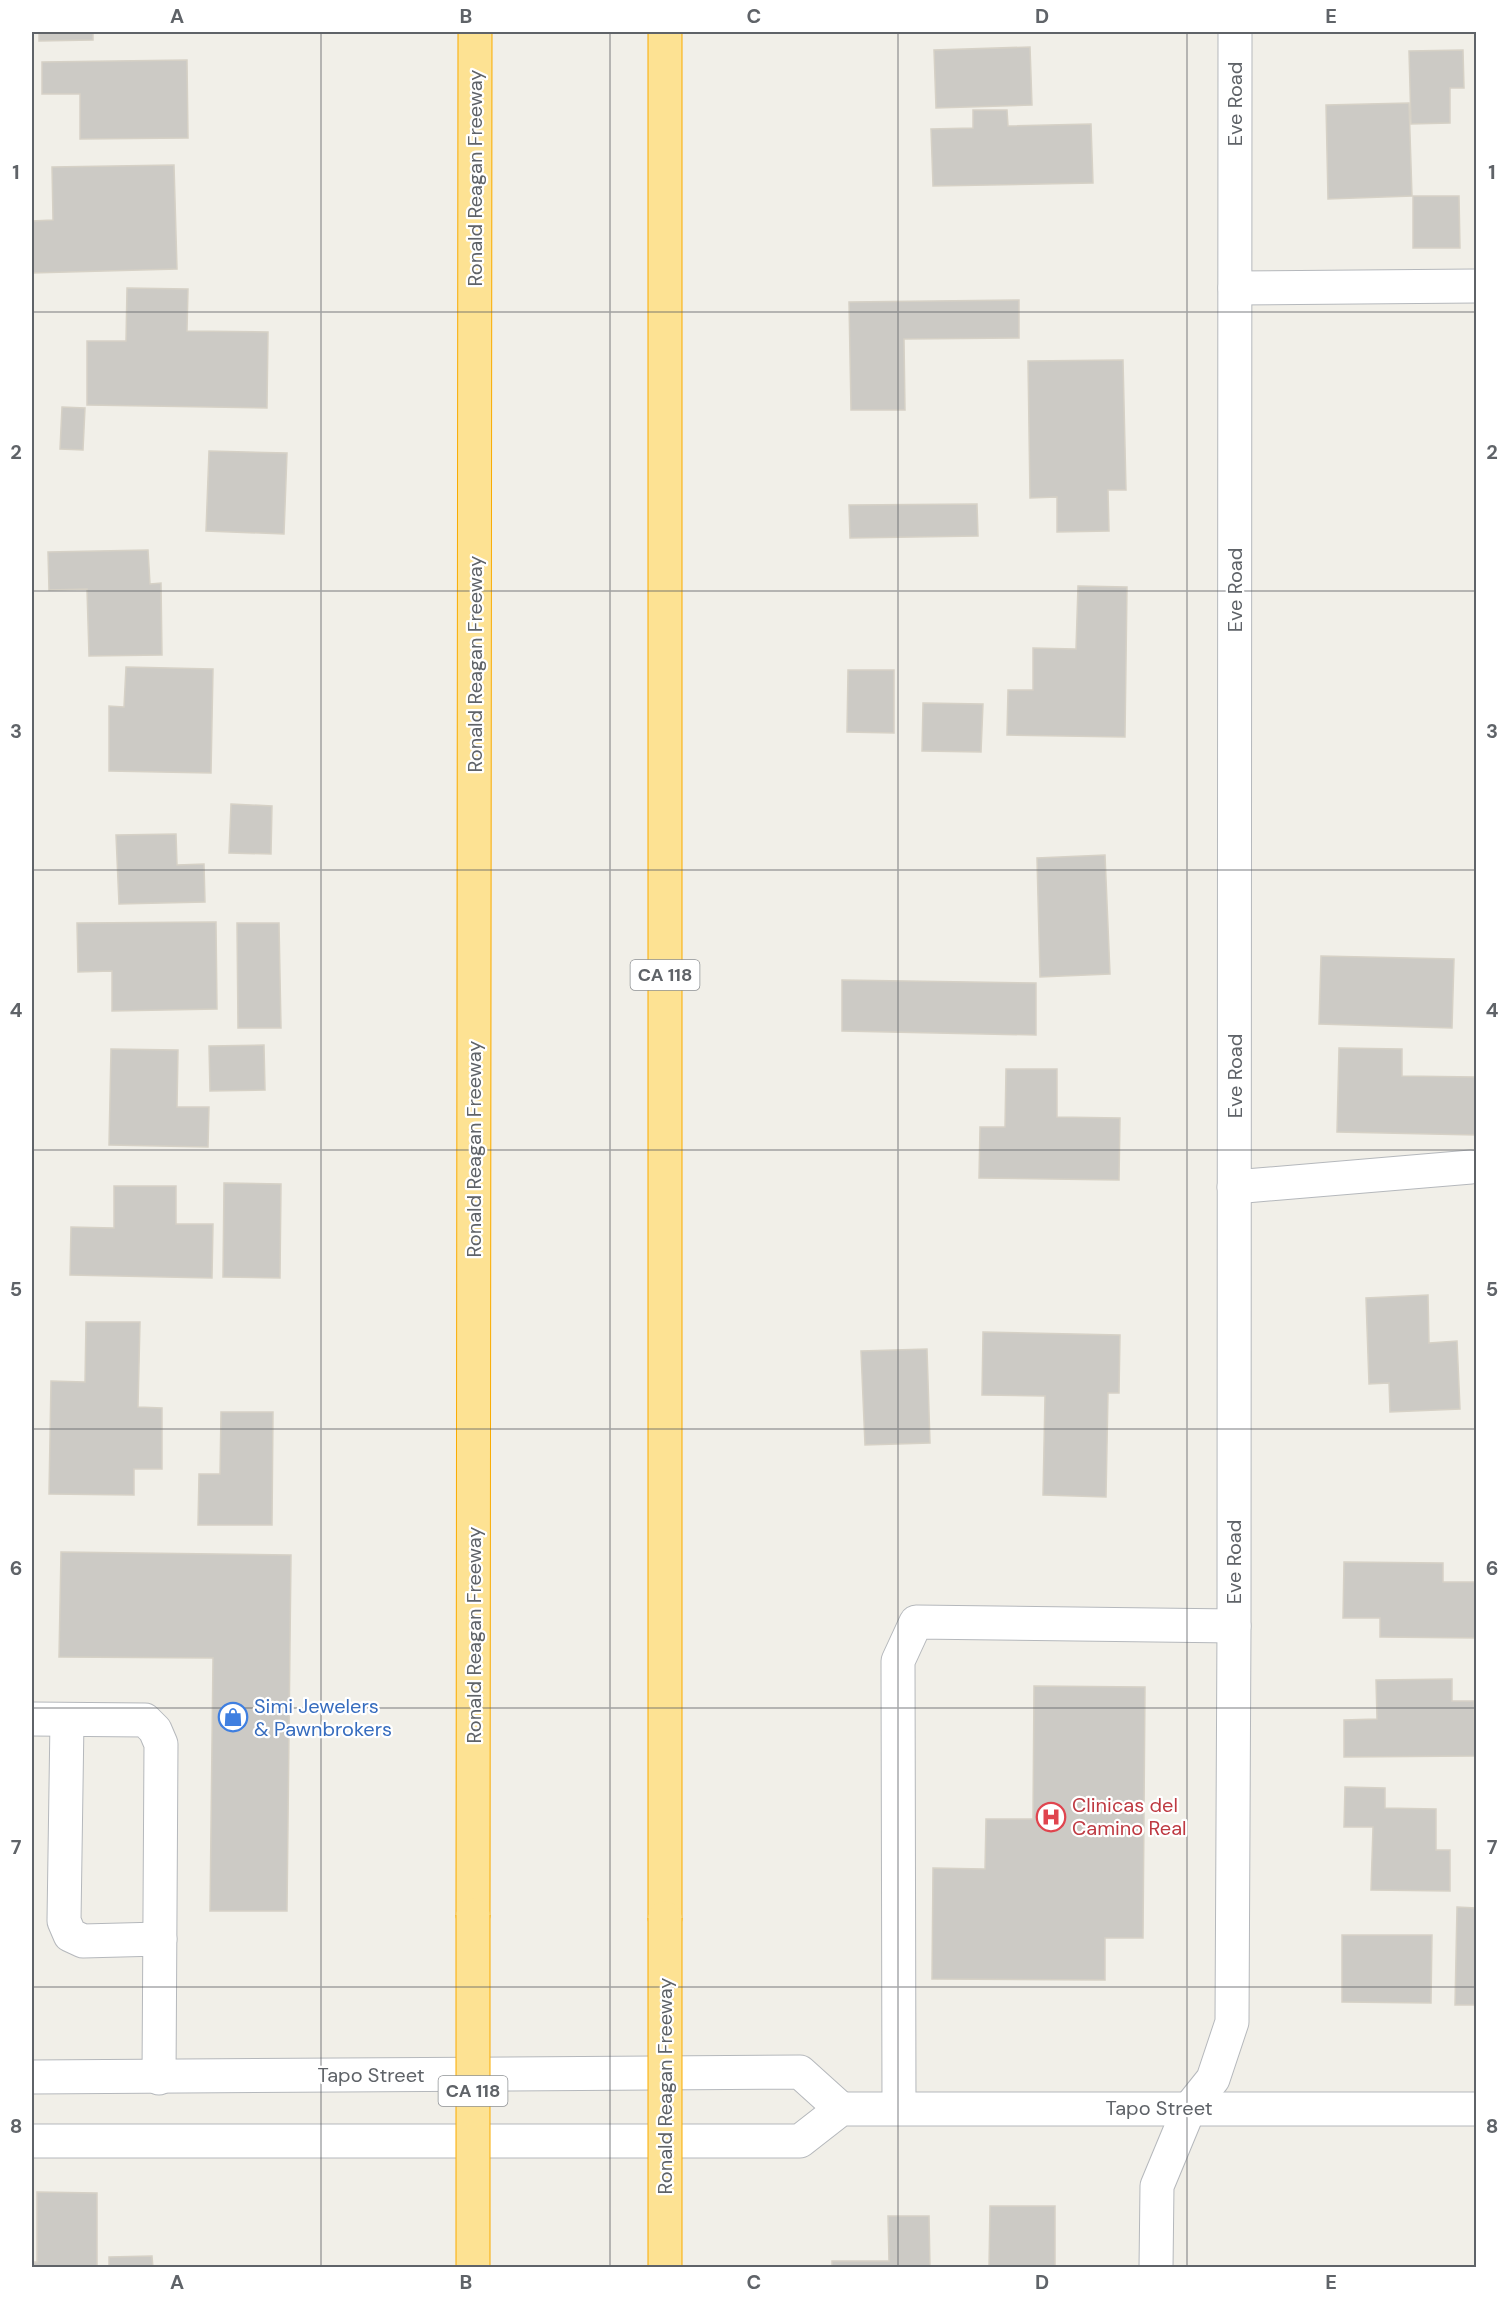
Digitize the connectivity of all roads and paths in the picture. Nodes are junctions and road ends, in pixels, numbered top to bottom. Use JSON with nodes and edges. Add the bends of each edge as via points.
{"nodes":[{"id":1,"x":476,"y":32,"type":"edge"},
{"id":2,"x":664,"y":32,"type":"edge"},
{"id":3,"x":1235,"y":32,"type":"edge"},
{"id":4,"x":1476,"y":286,"type":"edge"},
{"id":5,"x":1235,"y":288,"type":"junction"},
{"id":6,"x":1471,"y":1167,"type":"dead end"},
{"id":7,"x":1234,"y":1187,"type":"junction"},
{"id":8,"x":1234,"y":1626,"type":"junction"},
{"id":9,"x":32,"y":1719,"type":"edge"},
{"id":10,"x":67,"y":1720,"type":"junction"},
{"id":11,"x":160,"y":1939,"type":"junction"},
{"id":12,"x":32,"y":2078,"type":"edge"},
{"id":13,"x":159,"y":2078,"type":"junction"},
{"id":14,"x":899,"y":2107,"type":"junction"},
{"id":15,"x":841,"y":2109,"type":"junction"},
{"id":16,"x":1189,"y":2109,"type":"junction"},
{"id":17,"x":1476,"y":2109,"type":"edge"},
{"id":18,"x":32,"y":2141,"type":"edge"},
{"id":19,"x":473,"y":2268,"type":"edge"},
{"id":20,"x":664,"y":2268,"type":"edge"},
{"id":21,"x":1156,"y":2268,"type":"edge"}],
"edges":[{"from":1,"to":19,"type":"highway","name":"Ronald Reagan Freeway","number":"CA 118","bridge":true},
{"from":2,"to":20,"type":"highway","name":"Ronald Reagan Freeway","number":"CA 118","bridge":true},
{"from":3,"to":5,"type":"street","name":"Eve Road"},
{"from":4,"to":5,"type":"street"},
{"from":5,"to":7,"type":"street","name":"Eve Road"},
{"from":6,"to":7,"type":"street"},
{"from":7,"to":8,"type":"street","name":"Eve Road"},
{"from":8,"to":14,"type":"street","via":[[916,1622],[898,1661]]},
{"from":8,"to":16,"type":"street","name":"Eve Road","via":[[1232,2022],[1213,2079]]},
{"from":9,"to":10,"type":"street"},
{"from":10,"to":11,"type":"street","via":[[145,1720],[161,1744]]},
{"from":10,"to":11,"type":"street","via":[[63,1921],[70,1935],[82,1941]]},
{"from":11,"to":13,"type":"street"},
{"from":12,"to":13,"type":"street","name":"Tapo Street"},
{"from":13,"to":15,"type":"street","name":"Tapo Street","via":[[800,2072]]},
{"from":14,"to":15,"type":"street","name":"Tapo Street"},
{"from":14,"to":16,"type":"street","name":"Tapo Street"},
{"from":15,"to":18,"type":"street","via":[[800,2141]]},
{"from":16,"to":17,"type":"street","name":"Tapo Street"},
{"from":16,"to":21,"type":"street","name":"Eve Road","via":[[1155,2190]]}]}
